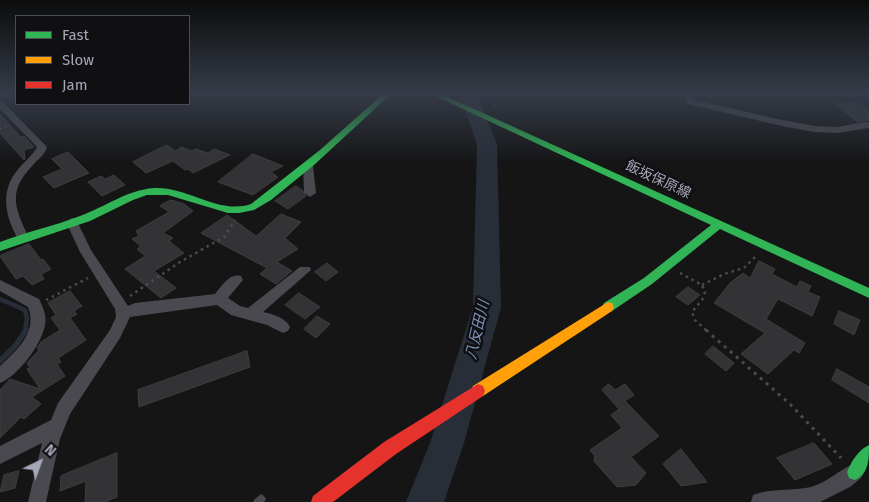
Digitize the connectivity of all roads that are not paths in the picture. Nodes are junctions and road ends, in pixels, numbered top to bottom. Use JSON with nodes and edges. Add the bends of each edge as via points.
{"nodes":[{"id":1,"x":14,"y":117,"type":"edge"},
{"id":2,"x":363,"y":117,"type":"edge"},
{"id":3,"x":497,"y":117,"type":"edge"},
{"id":4,"x":761,"y":117,"type":"edge"},
{"id":5,"x":869,"y":125,"type":"edge"},
{"id":6,"x":308,"y":166,"type":"junction"},
{"id":7,"x":12,"y":183,"type":"junction"},
{"id":8,"x":0,"y":186,"type":"edge"},
{"id":9,"x":310,"y":193,"type":"dead end"},
{"id":10,"x":72,"y":222,"type":"junction"},
{"id":11,"x":719,"y":225,"type":"junction"},
{"id":12,"x":22,"y":236,"type":"junction"},
{"id":13,"x":0,"y":247,"type":"edge"},
{"id":14,"x":304,"y":270,"type":"dead end"},
{"id":15,"x":236,"y":280,"type":"dead end"},
{"id":16,"x":0,"y":285,"type":"edge"},
{"id":17,"x":869,"y":293,"type":"edge"},
{"id":18,"x":219,"y":299,"type":"junction"},
{"id":19,"x":120,"y":308,"type":"junction"},
{"id":20,"x":250,"y":314,"type":"junction"},
{"id":21,"x":283,"y":327,"type":"dead end"},
{"id":22,"x":0,"y":376,"type":"edge"},
{"id":23,"x":57,"y":426,"type":"junction"},
{"id":24,"x":869,"y":453,"type":"edge"},
{"id":25,"x":0,"y":456,"type":"edge"},
{"id":26,"x":855,"y":472,"type":"joint"},
{"id":27,"x":37,"y":502,"type":"edge"},
{"id":28,"x":319,"y":502,"type":"edge"},
{"id":29,"x":760,"y":502,"type":"edge"}],
"edges":[{"from":1,"to":7,"type":"street","via":[[42,147]]},
{"from":2,"to":6,"type":"street"},
{"from":3,"to":11,"type":"street","name":"飯坂保原線"},
{"from":4,"to":5,"type":"street","via":[[833,130]]},
{"from":6,"to":9,"type":"street"},
{"from":6,"to":10,"type":"street","via":[[250,208],[240,209],[156,191],[135,195]]},
{"from":7,"to":8,"type":"street"},
{"from":7,"to":12,"type":"street","via":[[8,195]]},
{"from":10,"to":12,"type":"street"},
{"from":10,"to":19,"type":"street"},
{"from":11,"to":17,"type":"street","name":"飯坂保原線"},
{"from":11,"to":28,"type":"street","via":[[648,281],[390,448]]},
{"from":12,"to":13,"type":"street"},
{"from":14,"to":20,"type":"street"},
{"from":15,"to":18,"type":"street"},
{"from":16,"to":22,"type":"street","via":[[28,298],[36,305],[38,314],[36,336]]},
{"from":18,"to":19,"type":"street"},
{"from":18,"to":20,"type":"street"},
{"from":19,"to":23,"type":"street","via":[[123,318],[115,334],[64,409]]},
{"from":20,"to":21,"type":"street"},
{"from":23,"to":25,"type":"street"},
{"from":23,"to":27,"type":"street"},
{"from":24,"to":26,"type":"street"},
{"from":26,"to":29,"type":"street","via":[[839,486],[814,496]]}]}
